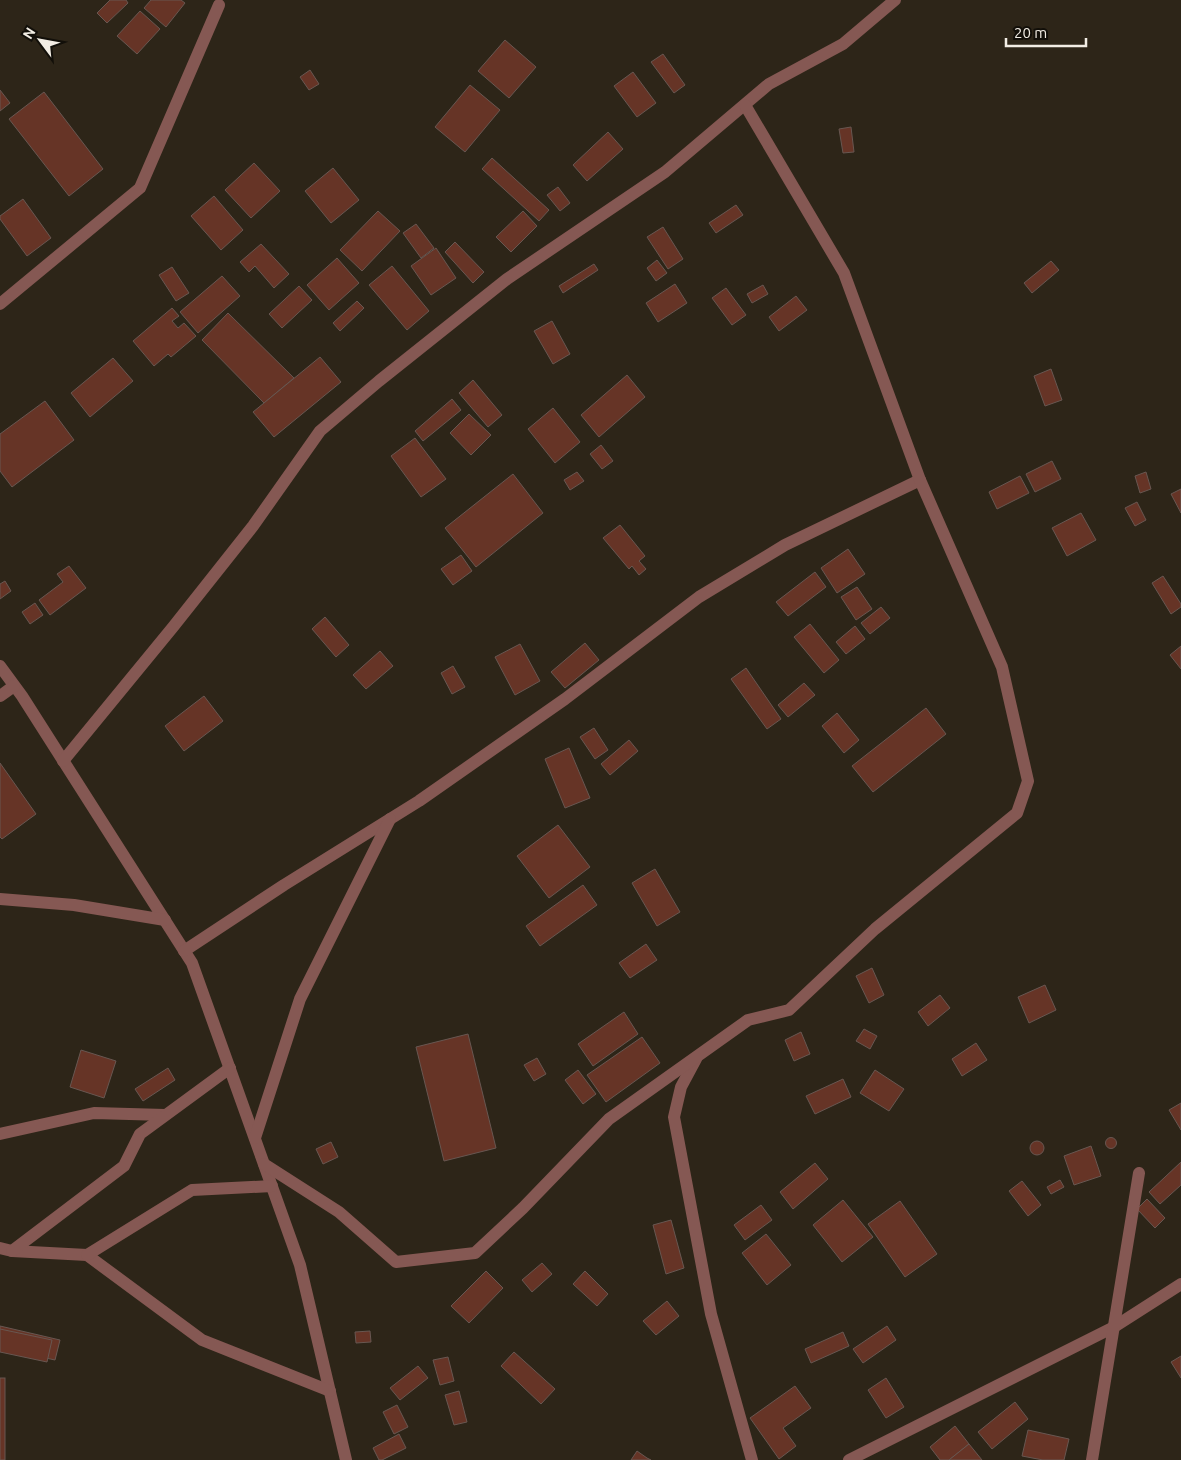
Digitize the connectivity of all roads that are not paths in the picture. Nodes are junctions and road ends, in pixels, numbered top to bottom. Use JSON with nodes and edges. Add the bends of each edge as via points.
{"nodes":[{"id":1,"x":894,"y":0,"type":"edge"},
{"id":2,"x":220,"y":5,"type":"dead end"},
{"id":3,"x":744,"y":105,"type":"junction"},
{"id":4,"x":0,"y":304,"type":"edge"},
{"id":5,"x":920,"y":480,"type":"junction"},
{"id":6,"x":0,"y":666,"type":"edge"},
{"id":7,"x":14,"y":686,"type":"junction"},
{"id":8,"x":0,"y":696,"type":"edge"},
{"id":9,"x":63,"y":761,"type":"junction"},
{"id":10,"x":391,"y":819,"type":"junction"},
{"id":11,"x":0,"y":899,"type":"edge"},
{"id":12,"x":165,"y":920,"type":"junction"},
{"id":13,"x":184,"y":951,"type":"junction"},
{"id":14,"x":698,"y":1055,"type":"junction"},
{"id":15,"x":230,"y":1068,"type":"junction"},
{"id":16,"x":165,"y":1115,"type":"junction"},
{"id":17,"x":0,"y":1134,"type":"edge"},
{"id":18,"x":255,"y":1138,"type":"junction"},
{"id":19,"x":264,"y":1164,"type":"junction"},
{"id":20,"x":1139,"y":1173,"type":"dead end"},
{"id":21,"x":272,"y":1186,"type":"junction"},
{"id":22,"x":6,"y":1250,"type":"edge"},
{"id":23,"x":87,"y":1255,"type":"junction"},
{"id":24,"x":1181,"y":1284,"type":"edge"},
{"id":25,"x":1114,"y":1327,"type":"junction"},
{"id":26,"x":330,"y":1391,"type":"junction"},
{"id":27,"x":346,"y":1460,"type":"edge"},
{"id":28,"x":752,"y":1460,"type":"edge"},
{"id":29,"x":849,"y":1460,"type":"edge"},
{"id":30,"x":1092,"y":1460,"type":"edge"}],
"edges":[{"from":1,"to":3,"type":"street","via":[[843,44],[769,84]]},
{"from":2,"to":4,"type":"street","via":[[140,188]]},
{"from":3,"to":5,"type":"street","via":[[844,273]]},
{"from":3,"to":9,"type":"street","via":[[665,172],[507,280],[320,431],[174,627]]},
{"from":5,"to":10,"type":"street","via":[[785,545],[699,597],[565,699]]},
{"from":5,"to":14,"type":"street","via":[[1002,667],[1028,781],[1017,813],[875,929],[789,1010],[748,1020]]},
{"from":6,"to":7,"type":"street"},
{"from":7,"to":8,"type":"street"},
{"from":7,"to":9,"type":"street"},
{"from":9,"to":12,"type":"street"},
{"from":10,"to":13,"type":"street"},
{"from":10,"to":18,"type":"street","via":[[300,999]]},
{"from":11,"to":12,"type":"street","via":[[74,905]]},
{"from":12,"to":13,"type":"street"},
{"from":13,"to":15,"type":"street","via":[[192,963]]},
{"from":14,"to":19,"type":"street","via":[[609,1119],[475,1253],[396,1262],[339,1212]]},
{"from":14,"to":28,"type":"street","via":[[681,1087],[674,1117],[711,1314]]},
{"from":15,"to":16,"type":"street"},
{"from":15,"to":18,"type":"street"},
{"from":16,"to":17,"type":"street","via":[[94,1113]]},
{"from":16,"to":22,"type":"street","via":[[140,1134],[124,1166]]},
{"from":18,"to":19,"type":"street"},
{"from":19,"to":21,"type":"street"},
{"from":20,"to":25,"type":"street"},
{"from":21,"to":23,"type":"street","via":[[192,1190]]},
{"from":21,"to":26,"type":"street","via":[[300,1265]]},
{"from":22,"to":23,"type":"street"},
{"from":23,"to":26,"type":"street","via":[[202,1340]]},
{"from":24,"to":25,"type":"street"},
{"from":25,"to":29,"type":"street"},
{"from":25,"to":30,"type":"street"},
{"from":26,"to":27,"type":"street"}]}
